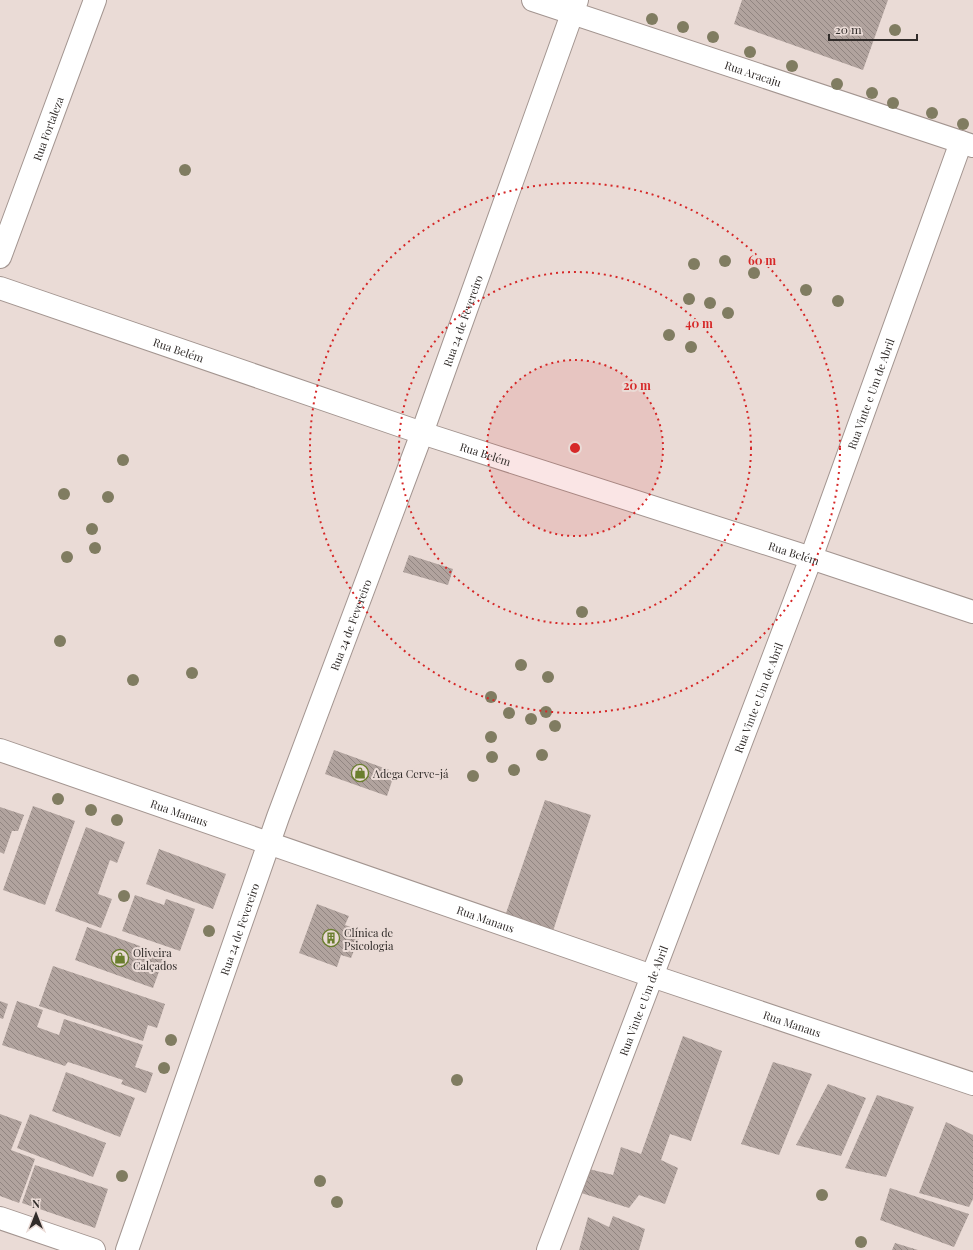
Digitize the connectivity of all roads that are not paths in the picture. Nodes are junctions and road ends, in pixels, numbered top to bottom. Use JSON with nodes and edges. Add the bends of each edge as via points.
{"nodes":[{"id":1,"x":95,"y":0,"type":"edge"},
{"id":2,"x":533,"y":0,"type":"edge"},
{"id":3,"x":575,"y":7,"type":"edge"},
{"id":4,"x":967,"y":144,"type":"edge"},
{"id":5,"x":0,"y":257,"type":"edge"},
{"id":6,"x":0,"y":288,"type":"edge"},
{"id":7,"x":422,"y":433,"type":"junction"},
{"id":8,"x":811,"y":558,"type":"junction"},
{"id":9,"x":973,"y":612,"type":"edge"},
{"id":10,"x":0,"y":750,"type":"edge"},
{"id":11,"x":268,"y":843,"type":"junction"},
{"id":12,"x":652,"y":976,"type":"junction"},
{"id":13,"x":973,"y":1084,"type":"edge"},
{"id":14,"x":0,"y":1218,"type":"edge"},
{"id":15,"x":94,"y":1250,"type":"edge"},
{"id":16,"x":127,"y":1250,"type":"edge"},
{"id":17,"x":548,"y":1250,"type":"edge"}],
"edges":[{"from":1,"to":5,"type":"street","name":"Rua Fortaleza"},
{"from":2,"to":3,"type":"street","name":"Rua Aracaju"},
{"from":3,"to":4,"type":"street","name":"Rua Aracaju"},
{"from":3,"to":7,"type":"street","name":"Rua 24 de Fevereiro"},
{"from":4,"to":8,"type":"street","name":"Rua Vinte e Um de Abril"},
{"from":6,"to":7,"type":"street","name":"Rua Belém"},
{"from":7,"to":8,"type":"street","name":"Rua Belém"},
{"from":7,"to":11,"type":"street","name":"Rua 24 de Fevereiro"},
{"from":8,"to":9,"type":"street","name":"Rua Belém"},
{"from":8,"to":12,"type":"street","name":"Rua Vinte e Um de Abril"},
{"from":10,"to":11,"type":"street","name":"Rua Manaus"},
{"from":11,"to":12,"type":"street","name":"Rua Manaus"},
{"from":11,"to":16,"type":"street","name":"Rua 24 de Fevereiro"},
{"from":12,"to":13,"type":"street","name":"Rua Manaus"},
{"from":12,"to":17,"type":"street","name":"Rua Vinte e Um de Abril"},
{"from":14,"to":15,"type":"street"}]}
